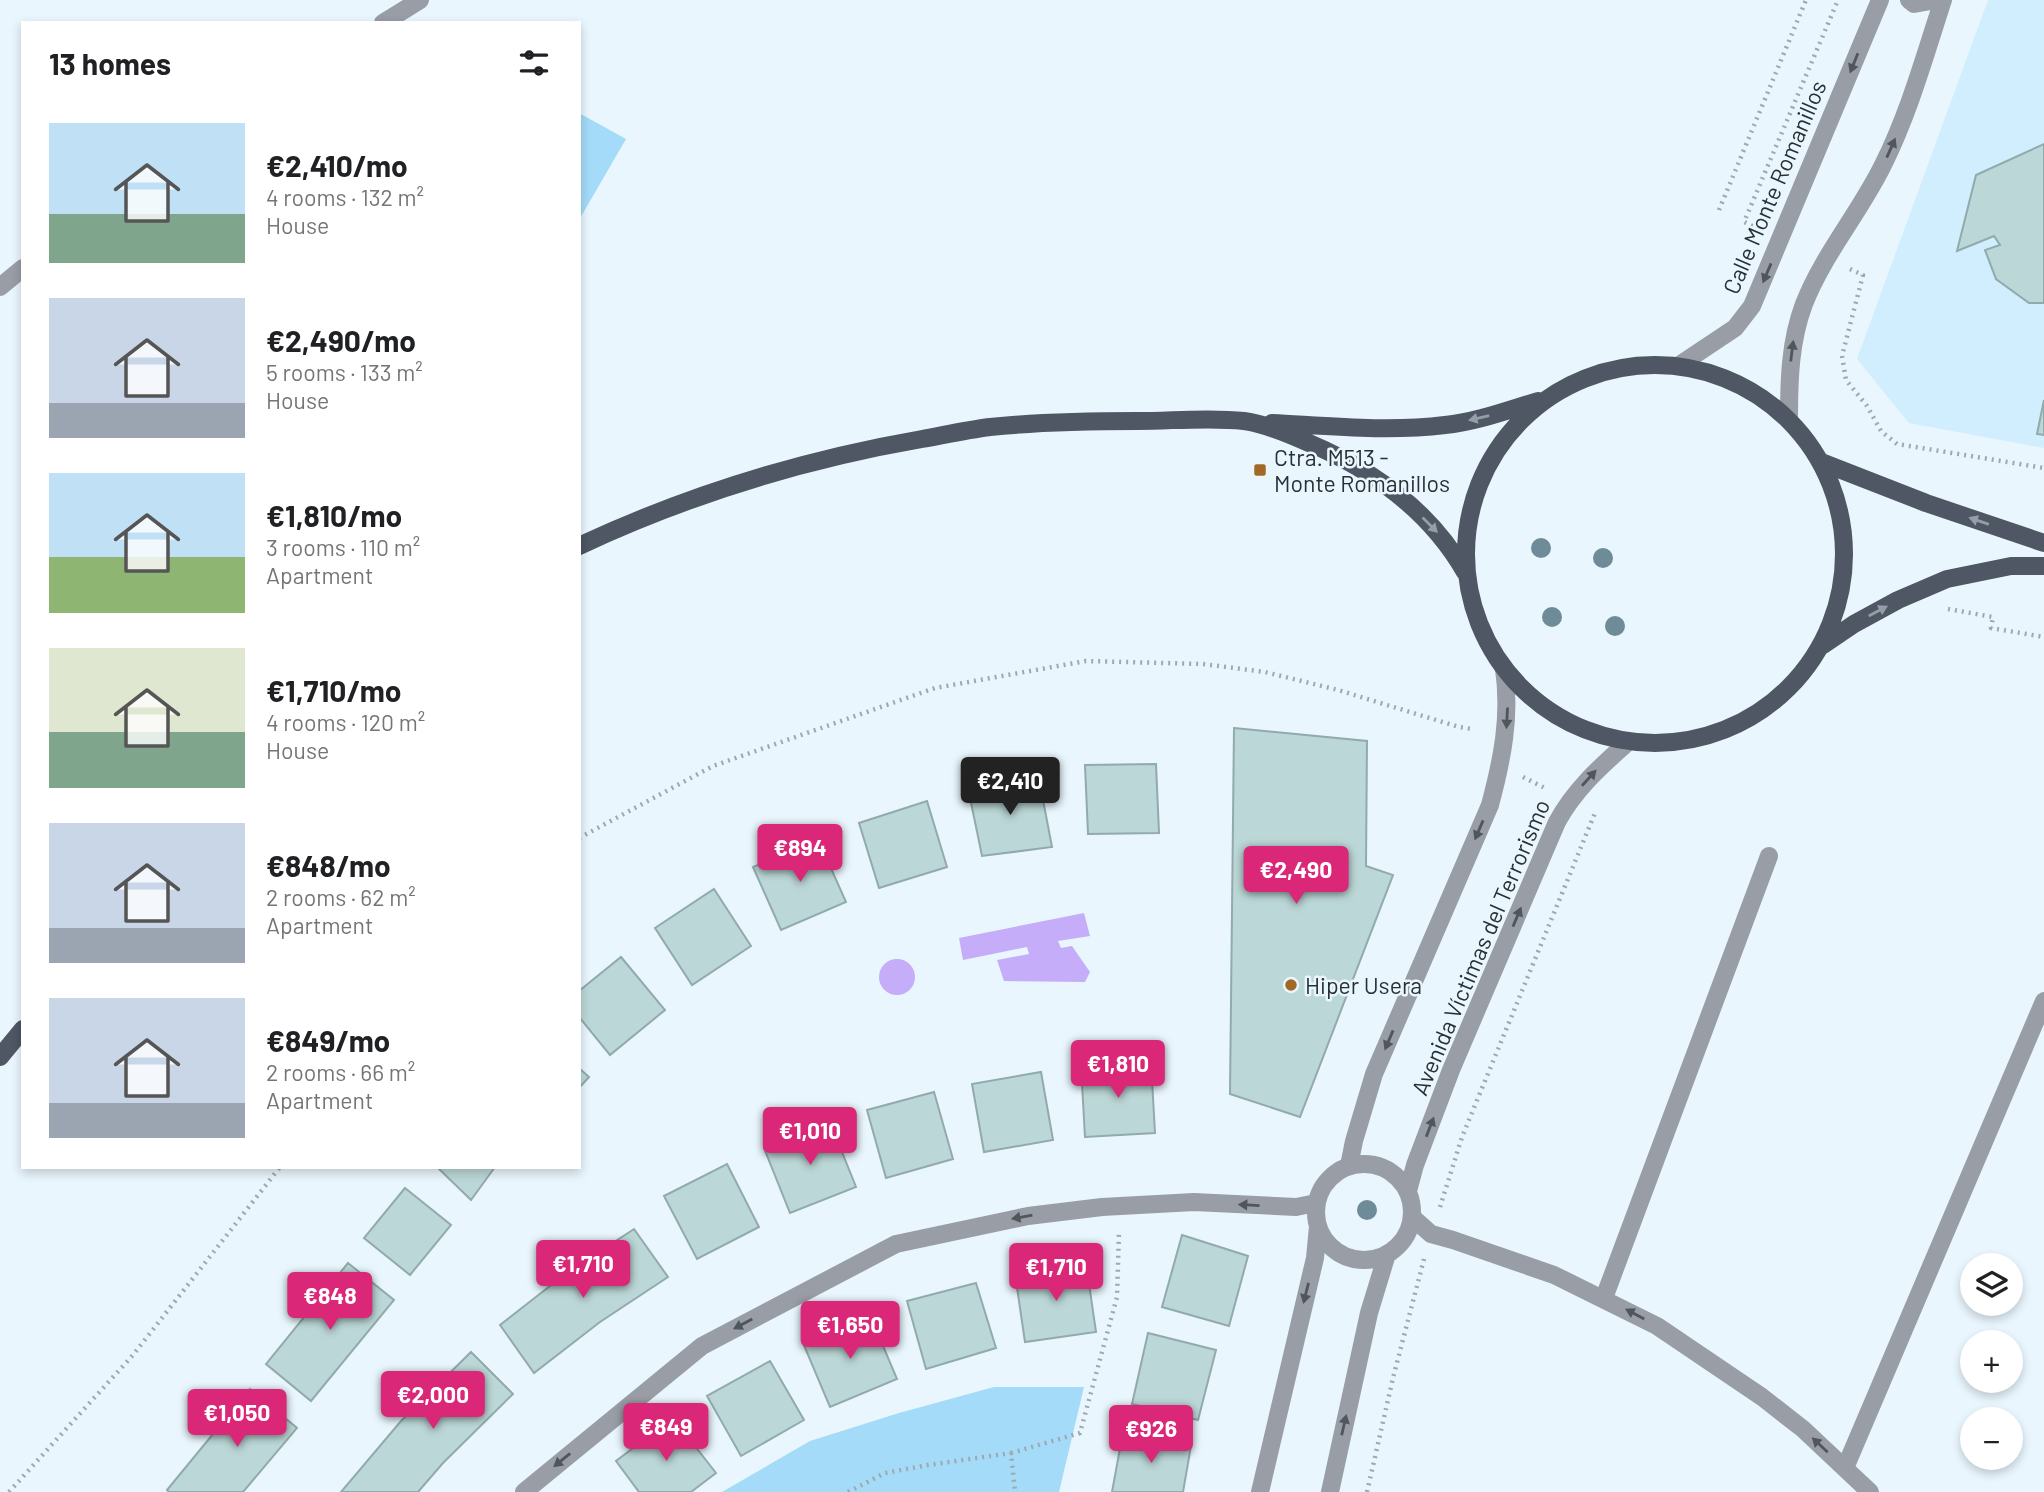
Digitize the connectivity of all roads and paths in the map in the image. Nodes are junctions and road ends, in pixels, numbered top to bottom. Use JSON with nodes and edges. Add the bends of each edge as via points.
{"nodes":[{"id":1,"x":420,"y":0,"type":"edge"},
{"id":2,"x":1806,"y":0,"type":"edge"},
{"id":3,"x":1838,"y":0,"type":"edge"},
{"id":4,"x":1880,"y":0,"type":"edge"},
{"id":5,"x":1909,"y":0,"type":"edge"},
{"id":6,"x":1936,"y":0,"type":"edge"},
{"id":7,"x":1943,"y":0,"type":"edge"},
{"id":8,"x":386,"y":21,"type":"edge"},
{"id":9,"x":1719,"y":210,"type":"dead end"},
{"id":10,"x":1782,"y":240,"type":"junction"},
{"id":11,"x":1828,"y":258,"type":"junction"},
{"id":12,"x":21,"y":270,"type":"edge"},
{"id":13,"x":0,"y":287,"type":"edge"},
{"id":14,"x":1678,"y":366,"type":"junction"},
{"id":15,"x":1545,"y":399,"type":"junction"},
{"id":16,"x":1789,"y":419,"type":"junction"},
{"id":17,"x":1245,"y":421,"type":"junction"},
{"id":18,"x":1821,"y":462,"type":"junction"},
{"id":19,"x":2041,"y":466,"type":"edge"},
{"id":20,"x":2044,"y":543,"type":"edge"},
{"id":21,"x":581,"y":545,"type":"edge"},
{"id":22,"x":2044,"y":566,"type":"edge"},
{"id":23,"x":1466,"y":575,"type":"junction"},
{"id":24,"x":1947,"y":609,"type":"dead end"},
{"id":25,"x":2044,"y":637,"type":"edge"},
{"id":26,"x":1821,"y":647,"type":"junction"},
{"id":27,"x":1504,"y":670,"type":"junction"},
{"id":28,"x":1472,"y":729,"type":"dead end"},
{"id":29,"x":1629,"y":742,"type":"junction"},
{"id":30,"x":1500,"y":766,"type":"junction"},
{"id":31,"x":1570,"y":800,"type":"junction"},
{"id":32,"x":581,"y":837,"type":"edge"},
{"id":33,"x":1769,"y":856,"type":"dead end"},
{"id":34,"x":2044,"y":1001,"type":"edge"},
{"id":35,"x":21,"y":1031,"type":"edge"},
{"id":36,"x":0,"y":1057,"type":"edge"},
{"id":37,"x":1349,"y":1166,"type":"junction"},
{"id":38,"x":278,"y":1169,"type":"edge"},
{"id":39,"x":1408,"y":1191,"type":"junction"},
{"id":40,"x":1316,"y":1203,"type":"junction"},
{"id":41,"x":1412,"y":1217,"type":"junction"},
{"id":42,"x":1318,"y":1226,"type":"junction"},
{"id":43,"x":1119,"y":1229,"type":"dead end"},
{"id":44,"x":1431,"y":1234,"type":"junction"},
{"id":45,"x":1387,"y":1254,"type":"junction"},
{"id":46,"x":1604,"y":1298,"type":"junction"},
{"id":47,"x":1011,"y":1453,"type":"junction"},
{"id":48,"x":1845,"y":1468,"type":"junction"},
{"id":49,"x":9,"y":1492,"type":"edge"},
{"id":50,"x":524,"y":1492,"type":"edge"},
{"id":51,"x":850,"y":1492,"type":"edge"},
{"id":52,"x":1014,"y":1492,"type":"edge"},
{"id":53,"x":1260,"y":1492,"type":"edge"},
{"id":54,"x":1330,"y":1492,"type":"edge"},
{"id":55,"x":1367,"y":1492,"type":"edge"},
{"id":56,"x":1870,"y":1492,"type":"edge"}],
"edges":[{"from":1,"to":8,"type":"street"},
{"from":2,"to":9,"type":"path"},
{"from":3,"to":10,"type":"path","via":[[1744,222]]},
{"from":4,"to":10,"type":"street","name":"Calle Monte Romanillos","one_way":true},
{"from":5,"to":6,"type":"street","via":[[1914,4]]},
{"from":11,"to":7,"type":"street","one_way":true,"via":[[1889,153]]},
{"from":10,"to":14,"type":"street","name":"Calle Monte Romanillos","one_way":true,"via":[[1752,306],[1735,328]]},
{"from":16,"to":11,"type":"street","one_way":true,"via":[[1793,343],[1805,302]]},
{"from":11,"to":19,"type":"path","via":[[1863,275],[1842,356],[1846,380],[1881,432],[1897,444]]},
{"from":12,"to":13,"type":"street"},
{"from":14,"to":15,"type":"main road","via":[[1609,370]]},
{"from":14,"to":16,"type":"main road","via":[[1738,384]]},
{"from":15,"to":17,"type":"main road","one_way":true,"via":[[1445,425]]},
{"from":15,"to":23,"type":"main road","via":[[1515,426],[1491,458],[1474,495],[1466,534]]},
{"from":16,"to":18,"type":"main road"},
{"from":17,"to":21,"type":"main road","via":[[1096,421],[989,428],[863,449],[743,481],[645,516]]},
{"from":17,"to":23,"type":"main road","one_way":true,"via":[[1290,434],[1378,478],[1434,528]]},
{"from":20,"to":18,"type":"main road","one_way":true},
{"from":18,"to":26,"type":"main road","via":[[1834,491],[1845,554],[1834,618]]},
{"from":26,"to":22,"type":"main road","one_way":true,"via":[[1898,600],[1947,579],[2011,566]]},
{"from":23,"to":27,"type":"main road","via":[[1479,625]]},
{"from":24,"to":25,"type":"path","via":[[1993,617],[1990,628]]},
{"from":26,"to":29,"type":"main road","via":[[1771,704],[1739,724],[1704,737]]},
{"from":27,"to":29,"type":"main road","via":[[1559,718]]},
{"from":27,"to":30,"type":"street","name":"Avenida Víctimas del Terrorismo","one_way":true,"via":[[1507,720]]},
{"from":28,"to":32,"type":"path","via":[[1265,672],[1203,664],[1086,661],[935,688],[713,766]]},
{"from":31,"to":29,"type":"street","name":"Avenida Víctimas del Terrorismo","one_way":true},
{"from":30,"to":31,"type":"path"},
{"from":30,"to":37,"type":"street","name":"Avenida Víctimas del Terrorismo","one_way":true,"via":[[1490,805],[1374,1074]]},
{"from":39,"to":31,"type":"street","name":"Avenida Víctimas del Terrorismo","one_way":true,"via":[[1451,1070]]},
{"from":31,"to":44,"type":"path","via":[[1597,813],[1462,1138]]},
{"from":33,"to":46,"type":"street"},
{"from":34,"to":48,"type":"street"},
{"from":35,"to":36,"type":"main road"},
{"from":37,"to":39,"type":"street","via":[[1363,1164],[1390,1171]]},
{"from":37,"to":40,"type":"street","via":[[1328,1180]]},
{"from":38,"to":49,"type":"path","via":[[133,1355]]},
{"from":39,"to":41,"type":"street"},
{"from":40,"to":42,"type":"street"},
{"from":40,"to":50,"type":"street","one_way":true,"via":[[1296,1207],[1194,1202],[1102,1207],[1028,1216],[897,1244],[702,1346]]},
{"from":41,"to":44,"type":"street"},
{"from":41,"to":45,"type":"street","via":[[1400,1245]]},
{"from":42,"to":45,"type":"street","via":[[1324,1239],[1346,1257],[1360,1260]]},
{"from":42,"to":53,"type":"street","one_way":true,"via":[[1315,1258]]},
{"from":43,"to":47,"type":"path","via":[[1116,1297],[1080,1433]]},
{"from":44,"to":46,"type":"street","via":[[1554,1275]]},
{"from":44,"to":55,"type":"path"},
{"from":54,"to":45,"type":"street","one_way":true,"via":[[1369,1313]]},
{"from":48,"to":46,"type":"street","one_way":true,"via":[[1762,1397],[1657,1326]]},
{"from":47,"to":51,"type":"path","via":[[885,1474]]},
{"from":47,"to":52,"type":"path"},
{"from":48,"to":56,"type":"street"}]}
